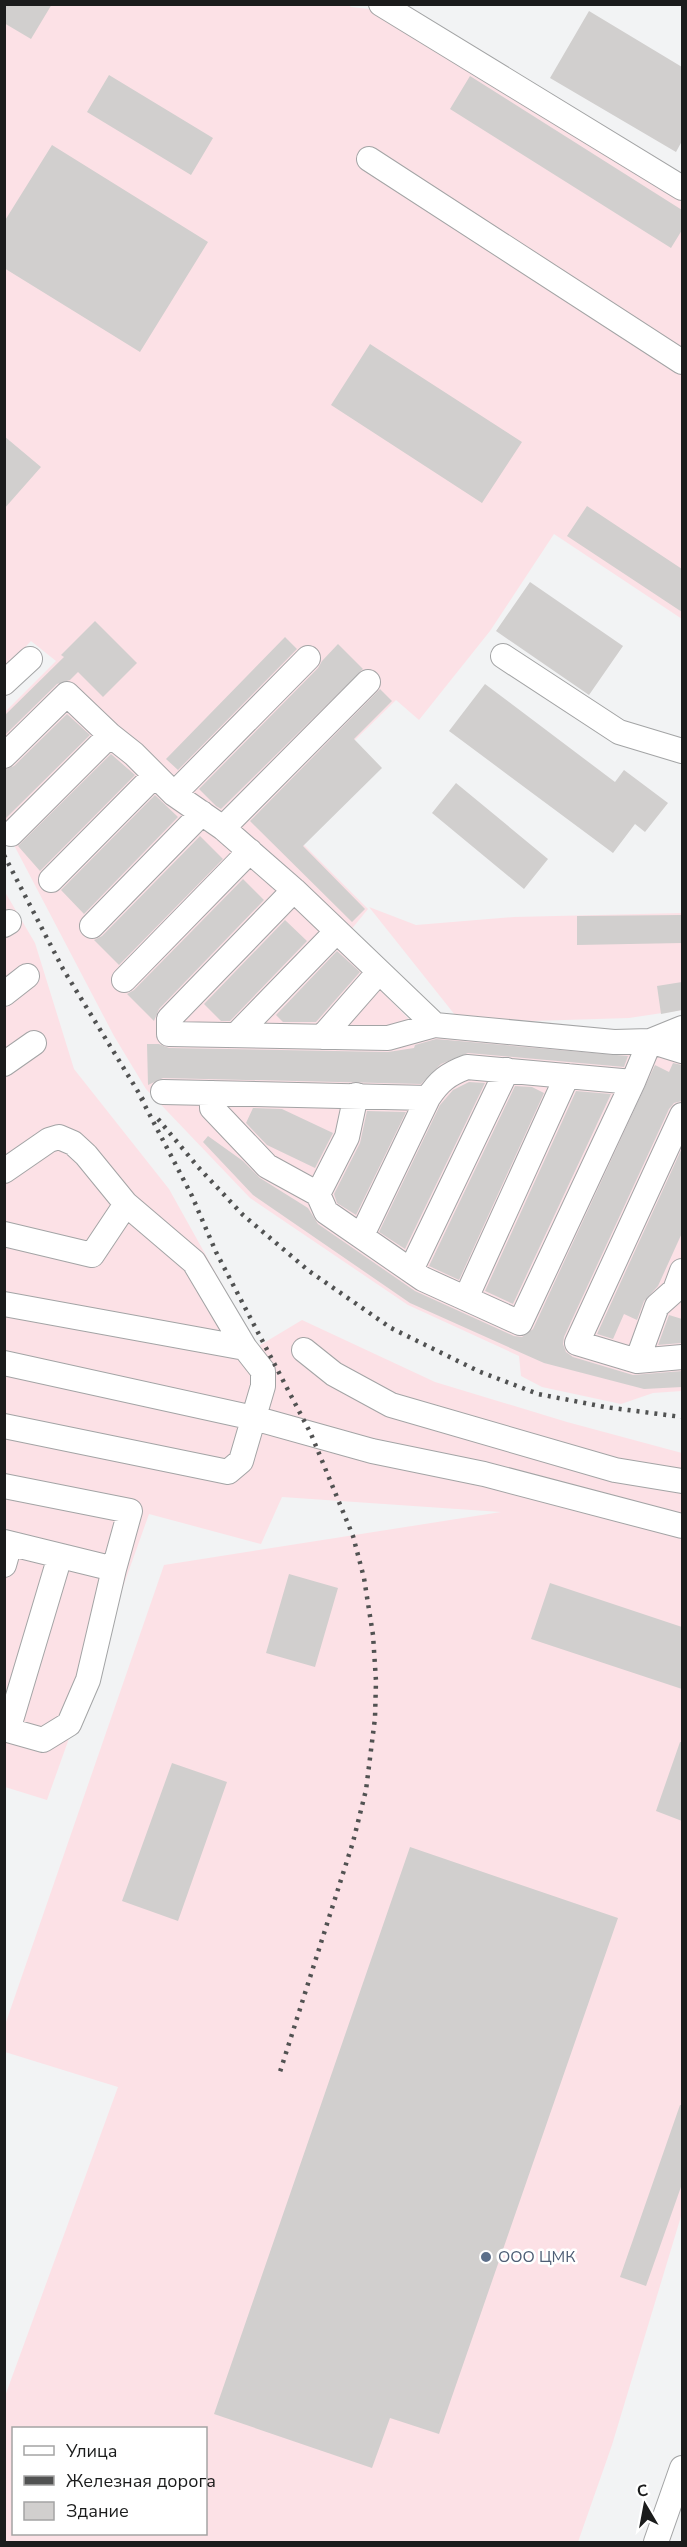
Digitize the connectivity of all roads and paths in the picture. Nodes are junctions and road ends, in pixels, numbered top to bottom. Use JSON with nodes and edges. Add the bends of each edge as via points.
{"nodes":[{"id":1,"x":381,"y":4,"type":"edge"},
{"id":2,"x":369,"y":159,"type":"dead end"},
{"id":3,"x":682,"y":189,"type":"edge"},
{"id":4,"x":682,"y":362,"type":"edge"},
{"id":5,"x":503,"y":656,"type":"dead end"},
{"id":6,"x":308,"y":658,"type":"dead end"},
{"id":7,"x":30,"y":659,"type":"dead end"},
{"id":8,"x":368,"y":682,"type":"dead end"},
{"id":9,"x":4,"y":683,"type":"edge"},
{"id":10,"x":110,"y":735,"type":"junction"},
{"id":11,"x":682,"y":751,"type":"edge"},
{"id":12,"x":4,"y":756,"type":"edge"},
{"id":13,"x":154,"y":776,"type":"junction"},
{"id":14,"x":174,"y":794,"type":"junction"},
{"id":15,"x":202,"y":813,"type":"junction"},
{"id":16,"x":223,"y":828,"type":"junction"},
{"id":17,"x":11,"y":834,"type":"dead end"},
{"id":18,"x":250,"y":851,"type":"junction"},
{"id":19,"x":51,"y":880,"type":"dead end"},
{"id":20,"x":294,"y":890,"type":"junction"},
{"id":21,"x":92,"y":926,"type":"dead end"},
{"id":22,"x":336,"y":932,"type":"junction"},
{"id":23,"x":378,"y":973,"type":"junction"},
{"id":24,"x":27,"y":976,"type":"dead end"},
{"id":25,"x":124,"y":980,"type":"dead end"},
{"id":26,"x":4,"y":994,"type":"edge"},
{"id":27,"x":435,"y":1025,"type":"junction"},
{"id":28,"x":682,"y":1028,"type":"edge"},
{"id":29,"x":236,"y":1035,"type":"junction"},
{"id":30,"x":322,"y":1037,"type":"junction"},
{"id":31,"x":650,"y":1041,"type":"junction"},
{"id":32,"x":33,"y":1043,"type":"dead end"},
{"id":33,"x":682,"y":1050,"type":"edge"},
{"id":34,"x":4,"y":1064,"type":"edge"},
{"id":35,"x":507,"y":1070,"type":"junction"},
{"id":36,"x":567,"y":1076,"type":"junction"},
{"id":37,"x":633,"y":1082,"type":"junction"},
{"id":38,"x":164,"y":1092,"type":"dead end"},
{"id":39,"x":212,"y":1093,"type":"junction"},
{"id":40,"x":356,"y":1095,"type":"junction"},
{"id":41,"x":428,"y":1098,"type":"junction"},
{"id":42,"x":682,"y":1115,"type":"edge"},
{"id":43,"x":4,"y":1171,"type":"edge"},
{"id":44,"x":318,"y":1194,"type":"junction"},
{"id":45,"x":126,"y":1204,"type":"junction"},
{"id":46,"x":4,"y":1234,"type":"edge"},
{"id":47,"x":362,"y":1235,"type":"junction"},
{"id":48,"x":411,"y":1270,"type":"junction"},
{"id":49,"x":682,"y":1271,"type":"edge"},
{"id":50,"x":466,"y":1298,"type":"junction"},
{"id":51,"x":4,"y":1304,"type":"edge"},
{"id":52,"x":245,"y":1348,"type":"junction"},
{"id":53,"x":304,"y":1350,"type":"dead end"},
{"id":54,"x":682,"y":1357,"type":"edge"},
{"id":55,"x":637,"y":1361,"type":"junction"},
{"id":56,"x":4,"y":1363,"type":"edge"},
{"id":57,"x":254,"y":1418,"type":"junction"},
{"id":58,"x":4,"y":1426,"type":"edge"},
{"id":59,"x":682,"y":1481,"type":"edge"},
{"id":60,"x":4,"y":1486,"type":"edge"},
{"id":61,"x":682,"y":1526,"type":"edge"},
{"id":62,"x":6,"y":1550,"type":"edge"},
{"id":63,"x":60,"y":1556,"type":"junction"},
{"id":64,"x":114,"y":1569,"type":"junction"},
{"id":65,"x":6,"y":1729,"type":"edge"},
{"id":66,"x":682,"y":2468,"type":"edge"},
{"id":67,"x":656,"y":2542,"type":"edge"}],
"edges":[{"from":1,"to":3,"type":"street"},
{"from":2,"to":4,"type":"street"},
{"from":5,"to":11,"type":"street","via":[[619,732]]},
{"from":6,"to":14,"type":"street"},
{"from":7,"to":9,"type":"street"},
{"from":8,"to":16,"type":"street"},
{"from":10,"to":12,"type":"street","via":[[67,694]]},
{"from":10,"to":13,"type":"street"},
{"from":10,"to":17,"type":"street"},
{"from":13,"to":14,"type":"street"},
{"from":13,"to":19,"type":"street"},
{"from":14,"to":15,"type":"street"},
{"from":15,"to":16,"type":"street"},
{"from":15,"to":21,"type":"street"},
{"from":16,"to":18,"type":"street"},
{"from":18,"to":20,"type":"street"},
{"from":18,"to":25,"type":"street"},
{"from":20,"to":22,"type":"street"},
{"from":20,"to":29,"type":"street","via":[[169,1019],[169,1034]]},
{"from":22,"to":23,"type":"street"},
{"from":22,"to":29,"type":"street"},
{"from":23,"to":27,"type":"street"},
{"from":23,"to":30,"type":"street"},
{"from":24,"to":26,"type":"street"},
{"from":27,"to":30,"type":"street","via":[[388,1038]]},
{"from":27,"to":31,"type":"street","via":[[614,1042]]},
{"from":28,"to":31,"type":"street"},
{"from":29,"to":30,"type":"street"},
{"from":31,"to":33,"type":"street"},
{"from":31,"to":37,"type":"street"},
{"from":32,"to":34,"type":"street"},
{"from":35,"to":36,"type":"street"},
{"from":35,"to":41,"type":"street","via":[[467,1067],[448,1074]]},
{"from":35,"to":48,"type":"street"},
{"from":36,"to":37,"type":"street"},
{"from":36,"to":50,"type":"street"},
{"from":37,"to":50,"type":"street","via":[[520,1323]]},
{"from":38,"to":39,"type":"street"},
{"from":39,"to":40,"type":"street"},
{"from":39,"to":44,"type":"street","via":[[212,1108],[267,1166]]},
{"from":40,"to":41,"type":"street"},
{"from":40,"to":44,"type":"street","via":[[347,1137]]},
{"from":41,"to":47,"type":"street"},
{"from":42,"to":55,"type":"street","via":[[577,1342]]},
{"from":43,"to":45,"type":"street","via":[[59,1137],[86,1155]]},
{"from":44,"to":47,"type":"street","via":[[326,1212]]},
{"from":45,"to":46,"type":"street","via":[[92,1255]]},
{"from":45,"to":52,"type":"street","via":[[194,1262]]},
{"from":47,"to":48,"type":"street"},
{"from":48,"to":50,"type":"street"},
{"from":49,"to":55,"type":"street","via":[[675,1290],[657,1306]]},
{"from":51,"to":52,"type":"street"},
{"from":52,"to":57,"type":"street","via":[[263,1371]]},
{"from":53,"to":59,"type":"street","via":[[334,1374],[391,1406],[615,1470]]},
{"from":54,"to":55,"type":"street"},
{"from":56,"to":57,"type":"street"},
{"from":57,"to":58,"type":"street","via":[[241,1461],[228,1472]]},
{"from":57,"to":61,"type":"street","via":[[372,1451],[484,1474]]},
{"from":60,"to":64,"type":"street","via":[[130,1511]]},
{"from":62,"to":63,"type":"street"},
{"from":63,"to":64,"type":"street"},
{"from":63,"to":65,"type":"street"},
{"from":64,"to":65,"type":"street","via":[[88,1680],[69,1724],[43,1740]]},
{"from":66,"to":67,"type":"street"}]}
